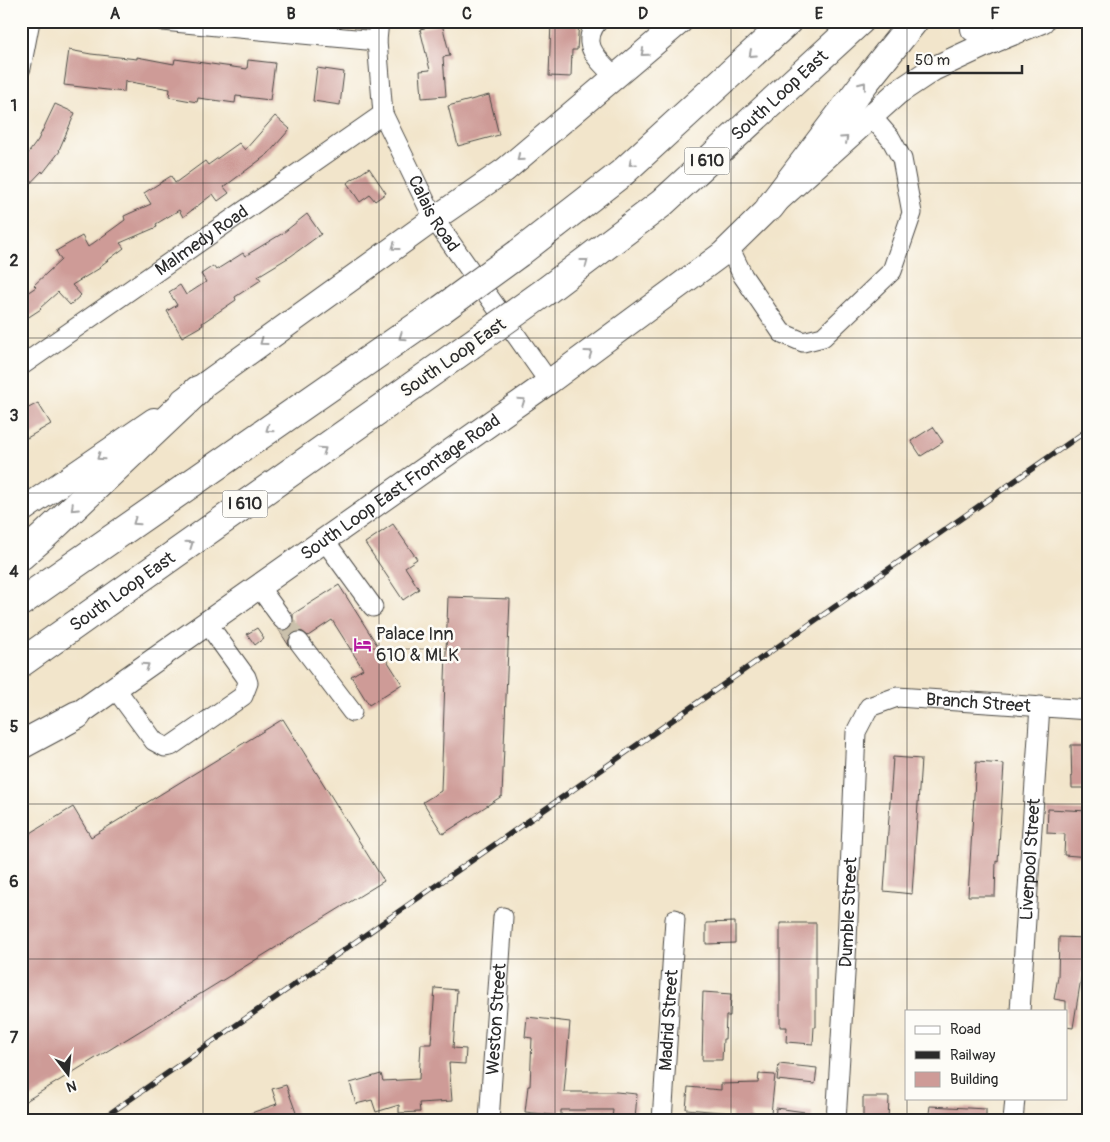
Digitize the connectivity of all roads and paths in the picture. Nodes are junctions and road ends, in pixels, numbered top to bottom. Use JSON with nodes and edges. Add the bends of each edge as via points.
{"nodes":[{"id":1,"x":30,"y":21,"type":"edge"},
{"id":2,"x":163,"y":21,"type":"edge"},
{"id":3,"x":379,"y":21,"type":"edge"},
{"id":4,"x":598,"y":21,"type":"edge"},
{"id":5,"x":681,"y":21,"type":"edge"},
{"id":6,"x":788,"y":21,"type":"edge"},
{"id":7,"x":860,"y":21,"type":"edge"},
{"id":8,"x":914,"y":21,"type":"edge"},
{"id":9,"x":972,"y":21,"type":"edge"},
{"id":10,"x":1042,"y":21,"type":"edge"},
{"id":11,"x":377,"y":41,"type":"junction"},
{"id":12,"x":993,"y":41,"type":"junction"},
{"id":13,"x":21,"y":68,"type":"edge"},
{"id":14,"x":615,"y":77,"type":"junction"},
{"id":15,"x":383,"y":114,"type":"junction"},
{"id":16,"x":871,"y":116,"type":"junction"},
{"id":17,"x":770,"y":207,"type":"junction"},
{"id":18,"x":434,"y":218,"type":"junction"},
{"id":19,"x":729,"y":247,"type":"junction"},
{"id":20,"x":21,"y":366,"type":"edge"},
{"id":21,"x":549,"y":382,"type":"junction"},
{"id":22,"x":198,"y":390,"type":"junction"},
{"id":23,"x":21,"y":511,"type":"edge"},
{"id":24,"x":325,"y":541,"type":"junction"},
{"id":25,"x":21,"y":556,"type":"edge"},
{"id":26,"x":259,"y":587,"type":"junction"},
{"id":27,"x":21,"y":602,"type":"edge"},
{"id":28,"x":373,"y":607,"type":"dead end"},
{"id":29,"x":283,"y":620,"type":"tunnel mouth"},
{"id":30,"x":207,"y":623,"type":"junction"},
{"id":31,"x":299,"y":642,"type":"tunnel mouth"},
{"id":32,"x":21,"y":663,"type":"edge"},
{"id":33,"x":115,"y":688,"type":"junction"},
{"id":34,"x":1040,"y":706,"type":"junction"},
{"id":35,"x":869,"y":707,"type":"joint"},
{"id":36,"x":1089,"y":710,"type":"edge"},
{"id":37,"x":352,"y":712,"type":"dead end"},
{"id":38,"x":77,"y":715,"type":"junction"},
{"id":39,"x":21,"y":745,"type":"edge"},
{"id":40,"x":21,"y":754,"type":"edge"},
{"id":41,"x":503,"y":917,"type":"dead end"},
{"id":42,"x":676,"y":919,"type":"dead end"},
{"id":43,"x":1020,"y":1010,"type":"edge"},
{"id":44,"x":1015,"y":1100,"type":"edge"},
{"id":45,"x":489,"y":1121,"type":"edge"},
{"id":46,"x":662,"y":1121,"type":"edge"},
{"id":47,"x":836,"y":1121,"type":"edge"},
{"id":48,"x":1014,"y":1121,"type":"edge"}],
"edges":[{"from":1,"to":13,"type":"street"},
{"from":2,"to":11,"type":"street"},
{"from":3,"to":11,"type":"street","name":"Calais Road"},
{"from":4,"to":14,"type":"street","via":[[592,28],[589,42],[593,54]]},
{"from":5,"to":14,"type":"main road","one_way":true},
{"from":6,"to":27,"type":"highway","number":"I 610","one_way":true,"bridge":true,"via":[[622,173],[519,253]]},
{"from":32,"to":7,"type":"highway","name":"South Loop East","number":"I 610","one_way":true,"bridge":true,"via":[[470,346],[661,204]]},
{"from":17,"to":8,"type":"highway","one_way":true},
{"from":9,"to":12,"type":"main road","via":[[974,29]]},
{"from":10,"to":12,"type":"main road","name":"South Loop East Frontage Road"},
{"from":11,"to":15,"type":"street","name":"Calais Road"},
{"from":12,"to":16,"type":"main road","name":"South Loop East Frontage Road","via":[[933,69],[897,93]]},
{"from":14,"to":18,"type":"main road","one_way":true,"via":[[505,170]]},
{"from":15,"to":18,"type":"street","name":"Calais Road"},
{"from":15,"to":20,"type":"street","name":"Malmedy Road"},
{"from":17,"to":16,"type":"main road","name":"South Loop East Frontage Road","one_way":true},
{"from":16,"to":19,"type":"street","via":[[891,139],[902,159],[912,213],[892,271],[823,337],[802,342],[782,334],[743,276]]},
{"from":17,"to":19,"type":"main road","name":"South Loop East Frontage Road"},
{"from":18,"to":21,"type":"street","name":"Calais Road"},
{"from":18,"to":22,"type":"main road","one_way":true},
{"from":21,"to":19,"type":"main road","name":"South Loop East Frontage Road","one_way":true},
{"from":24,"to":21,"type":"main road","name":"South Loop East Frontage Road","one_way":true},
{"from":22,"to":23,"type":"main road","one_way":true},
{"from":22,"to":25,"type":"highway","one_way":true},
{"from":24,"to":26,"type":"main road","name":"South Loop East Frontage Road"},
{"from":24,"to":28,"type":"street"},
{"from":26,"to":29,"type":"street"},
{"from":26,"to":30,"type":"main road","name":"South Loop East Frontage Road"},
{"from":33,"to":30,"type":"main road","name":"South Loop East Frontage Road","one_way":true},
{"from":30,"to":33,"type":"street","via":[[246,678],[248,683],[243,696],[165,747],[154,741]]},
{"from":31,"to":37,"type":"street"},
{"from":33,"to":38,"type":"main road","name":"South Loop East Frontage Road"},
{"from":34,"to":35,"type":"street","name":"Branch Street","via":[[898,697]]},
{"from":34,"to":36,"type":"street","name":"Branch Street"},
{"from":34,"to":43,"type":"street","name":"Liverpool Street"},
{"from":35,"to":47,"type":"street","name":"Dumble Street","via":[[856,732]]},
{"from":38,"to":39,"type":"highway"},
{"from":38,"to":40,"type":"main road","name":"South Loop East Frontage Road"},
{"from":41,"to":45,"type":"street","name":"Weston Street"},
{"from":42,"to":46,"type":"street","name":"Madrid Street"},
{"from":44,"to":48,"type":"street"}]}
